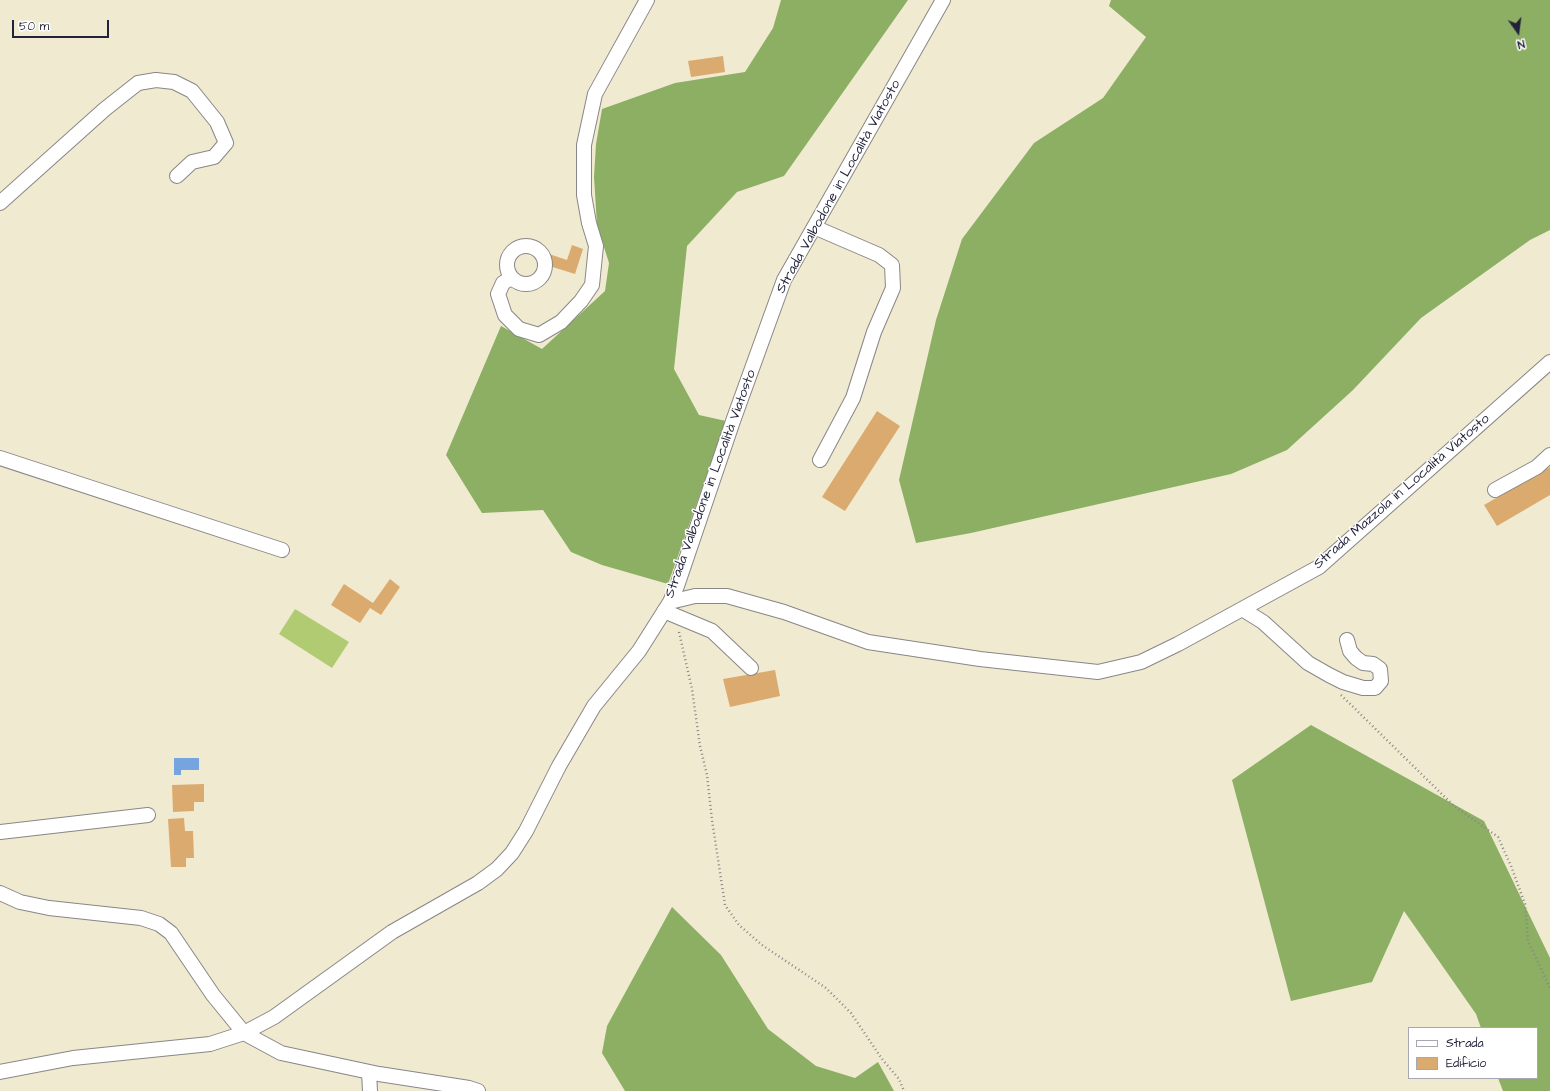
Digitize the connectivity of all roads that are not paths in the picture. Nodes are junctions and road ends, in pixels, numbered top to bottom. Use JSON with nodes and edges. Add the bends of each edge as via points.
{"nodes":[{"id":1,"x":647,"y":0,"type":"edge"},
{"id":2,"x":944,"y":0,"type":"edge"},
{"id":3,"x":177,"y":176,"type":"dead end"},
{"id":4,"x":0,"y":203,"type":"edge"},
{"id":5,"x":814,"y":227,"type":"junction"},
{"id":6,"x":511,"y":278,"type":"dead end"},
{"id":7,"x":1550,"y":362,"type":"edge"},
{"id":8,"x":1550,"y":455,"type":"edge"},
{"id":9,"x":0,"y":458,"type":"edge"},
{"id":10,"x":820,"y":460,"type":"dead end"},
{"id":11,"x":1495,"y":490,"type":"dead end"},
{"id":12,"x":282,"y":550,"type":"dead end"},
{"id":13,"x":669,"y":609,"type":"junction"},
{"id":14,"x":1242,"y":609,"type":"junction"},
{"id":15,"x":1347,"y":640,"type":"dead end"},
{"id":16,"x":751,"y":668,"type":"dead end"},
{"id":17,"x":148,"y":814,"type":"dead end"},
{"id":18,"x":0,"y":832,"type":"edge"},
{"id":19,"x":0,"y":893,"type":"edge"},
{"id":20,"x":244,"y":1033,"type":"junction"},
{"id":21,"x":0,"y":1072,"type":"edge"},
{"id":22,"x":369,"y":1072,"type":"junction"},
{"id":23,"x":370,"y":1091,"type":"edge"},
{"id":24,"x":478,"y":1091,"type":"edge"}],
"edges":[{"from":1,"to":6,"type":"street","via":[[595,94],[584,145],[584,194],[596,246],[592,285],[561,322],[539,335],[519,329],[505,315],[498,294],[503,283]]},
{"from":2,"to":5,"type":"street","name":"Strada Valbodone in Località Viatosto"},
{"from":3,"to":4,"type":"street","via":[[192,162],[214,157],[226,143],[218,122],[192,91],[174,82],[156,80],[138,83],[105,109]]},
{"from":5,"to":10,"type":"street","via":[[879,255],[892,266],[893,288],[874,332],[853,398]]},
{"from":5,"to":13,"type":"street","name":"Strada Valbodone in Località Viatosto","via":[[784,280],[776,300]]},
{"from":7,"to":14,"type":"street","name":"Strada Mazzola in Località Viatosto","via":[[1319,567]]},
{"from":8,"to":11,"type":"street","via":[[1537,467]]},
{"from":9,"to":12,"type":"street"},
{"from":13,"to":14,"type":"street","name":"Strada Mazzola in Località Viatosto","via":[[695,596],[727,596],[784,612],[868,642],[980,659],[1098,672],[1141,662]]},
{"from":13,"to":16,"type":"street","via":[[712,631]]},
{"from":13,"to":20,"type":"street","name":"Strada Valbodone in Località Viatosto","via":[[594,706],[526,830],[512,853],[496,869],[478,884],[392,932],[274,1017]]},
{"from":14,"to":15,"type":"street","via":[[1264,622],[1308,663],[1328,675],[1364,688],[1375,688],[1381,681],[1380,669],[1356,658],[1350,651]]},
{"from":17,"to":18,"type":"street"},
{"from":19,"to":20,"type":"street","via":[[20,902],[49,908],[141,918],[159,924],[171,933],[213,995]]},
{"from":20,"to":21,"type":"street","name":"Strada Valbodone in Località Viatosto","via":[[210,1044],[73,1058]]},
{"from":20,"to":22,"type":"street","via":[[281,1053]]},
{"from":22,"to":23,"type":"street"},
{"from":22,"to":24,"type":"street"}]}
